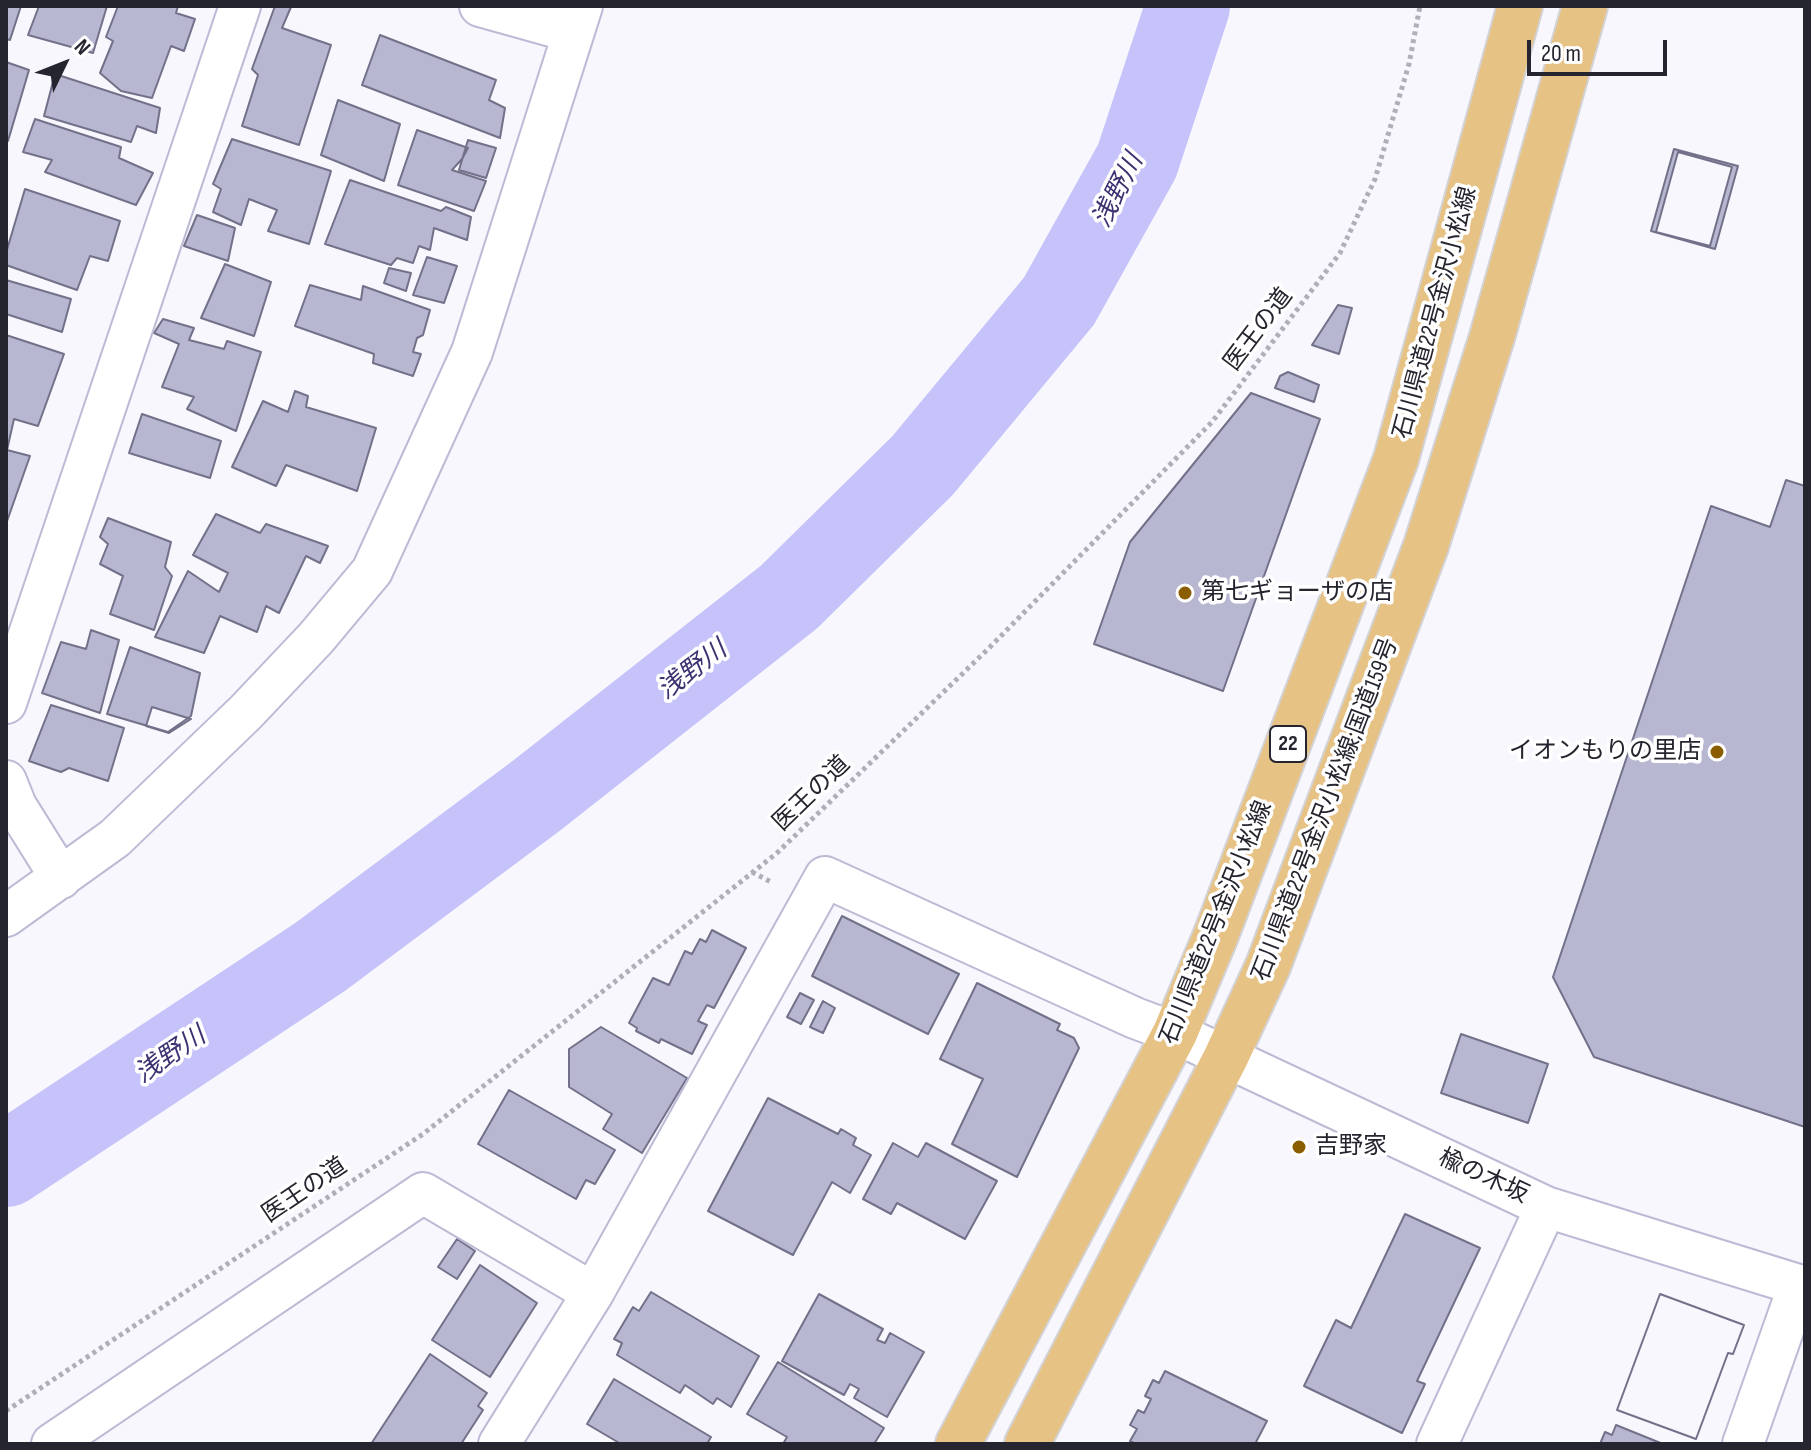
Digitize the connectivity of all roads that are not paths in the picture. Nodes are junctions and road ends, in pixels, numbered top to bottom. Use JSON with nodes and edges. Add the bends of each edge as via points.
{"nodes":[{"id":1,"x":240,"y":6,"type":"edge"},
{"id":2,"x":480,"y":6,"type":"edge"},
{"id":3,"x":1520,"y":6,"type":"edge"},
{"id":4,"x":1585,"y":6,"type":"edge"},
{"id":5,"x":578,"y":19,"type":"edge"},
{"id":6,"x":6,"y":703,"type":"edge"},
{"id":7,"x":6,"y":781,"type":"edge"},
{"id":8,"x":61,"y":878,"type":"junction"},
{"id":9,"x":6,"y":916,"type":"edge"},
{"id":10,"x":1175,"y":1033,"type":"junction"},
{"id":11,"x":1226,"y":1057,"type":"junction"},
{"id":12,"x":1546,"y":1207,"type":"junction"},
{"id":13,"x":1802,"y":1286,"type":"edge"},
{"id":14,"x":593,"y":1293,"type":"junction"},
{"id":15,"x":52,"y":1444,"type":"edge"},
{"id":16,"x":499,"y":1444,"type":"edge"},
{"id":17,"x":958,"y":1444,"type":"edge"},
{"id":18,"x":1027,"y":1444,"type":"edge"},
{"id":19,"x":1437,"y":1444,"type":"edge"},
{"id":20,"x":1743,"y":1444,"type":"edge"}],
"edges":[{"from":1,"to":6,"type":"street"},
{"from":2,"to":5,"type":"street"},
{"from":3,"to":10,"type":"main road","name":"石川県道22号金沢小松線","number":"22","via":[[1396,459]]},
{"from":4,"to":11,"type":"main road","name":"石川県道22号金沢小松線;国道159号","via":[[1492,337],[1426,546],[1268,966]]},
{"from":5,"to":8,"type":"street","via":[[472,352],[372,571],[246,712],[115,838]]},
{"from":7,"to":8,"type":"street"},
{"from":8,"to":9,"type":"street"},
{"from":10,"to":11,"type":"street","name":"楡の木坂"},
{"from":10,"to":14,"type":"street","name":"楡の木坂","via":[[825,877]]},
{"from":10,"to":17,"type":"main road","name":"石川県道22号金沢小松線","number":"22"},
{"from":11,"to":12,"type":"street","name":"楡の木坂"},
{"from":11,"to":18,"type":"main road","name":"石川県道22号金沢小松線;国道159号"},
{"from":12,"to":13,"type":"street","name":"楡の木坂"},
{"from":12,"to":19,"type":"street"},
{"from":13,"to":20,"type":"street"},
{"from":14,"to":15,"type":"street","via":[[423,1193]]},
{"from":14,"to":16,"type":"street"}]}
